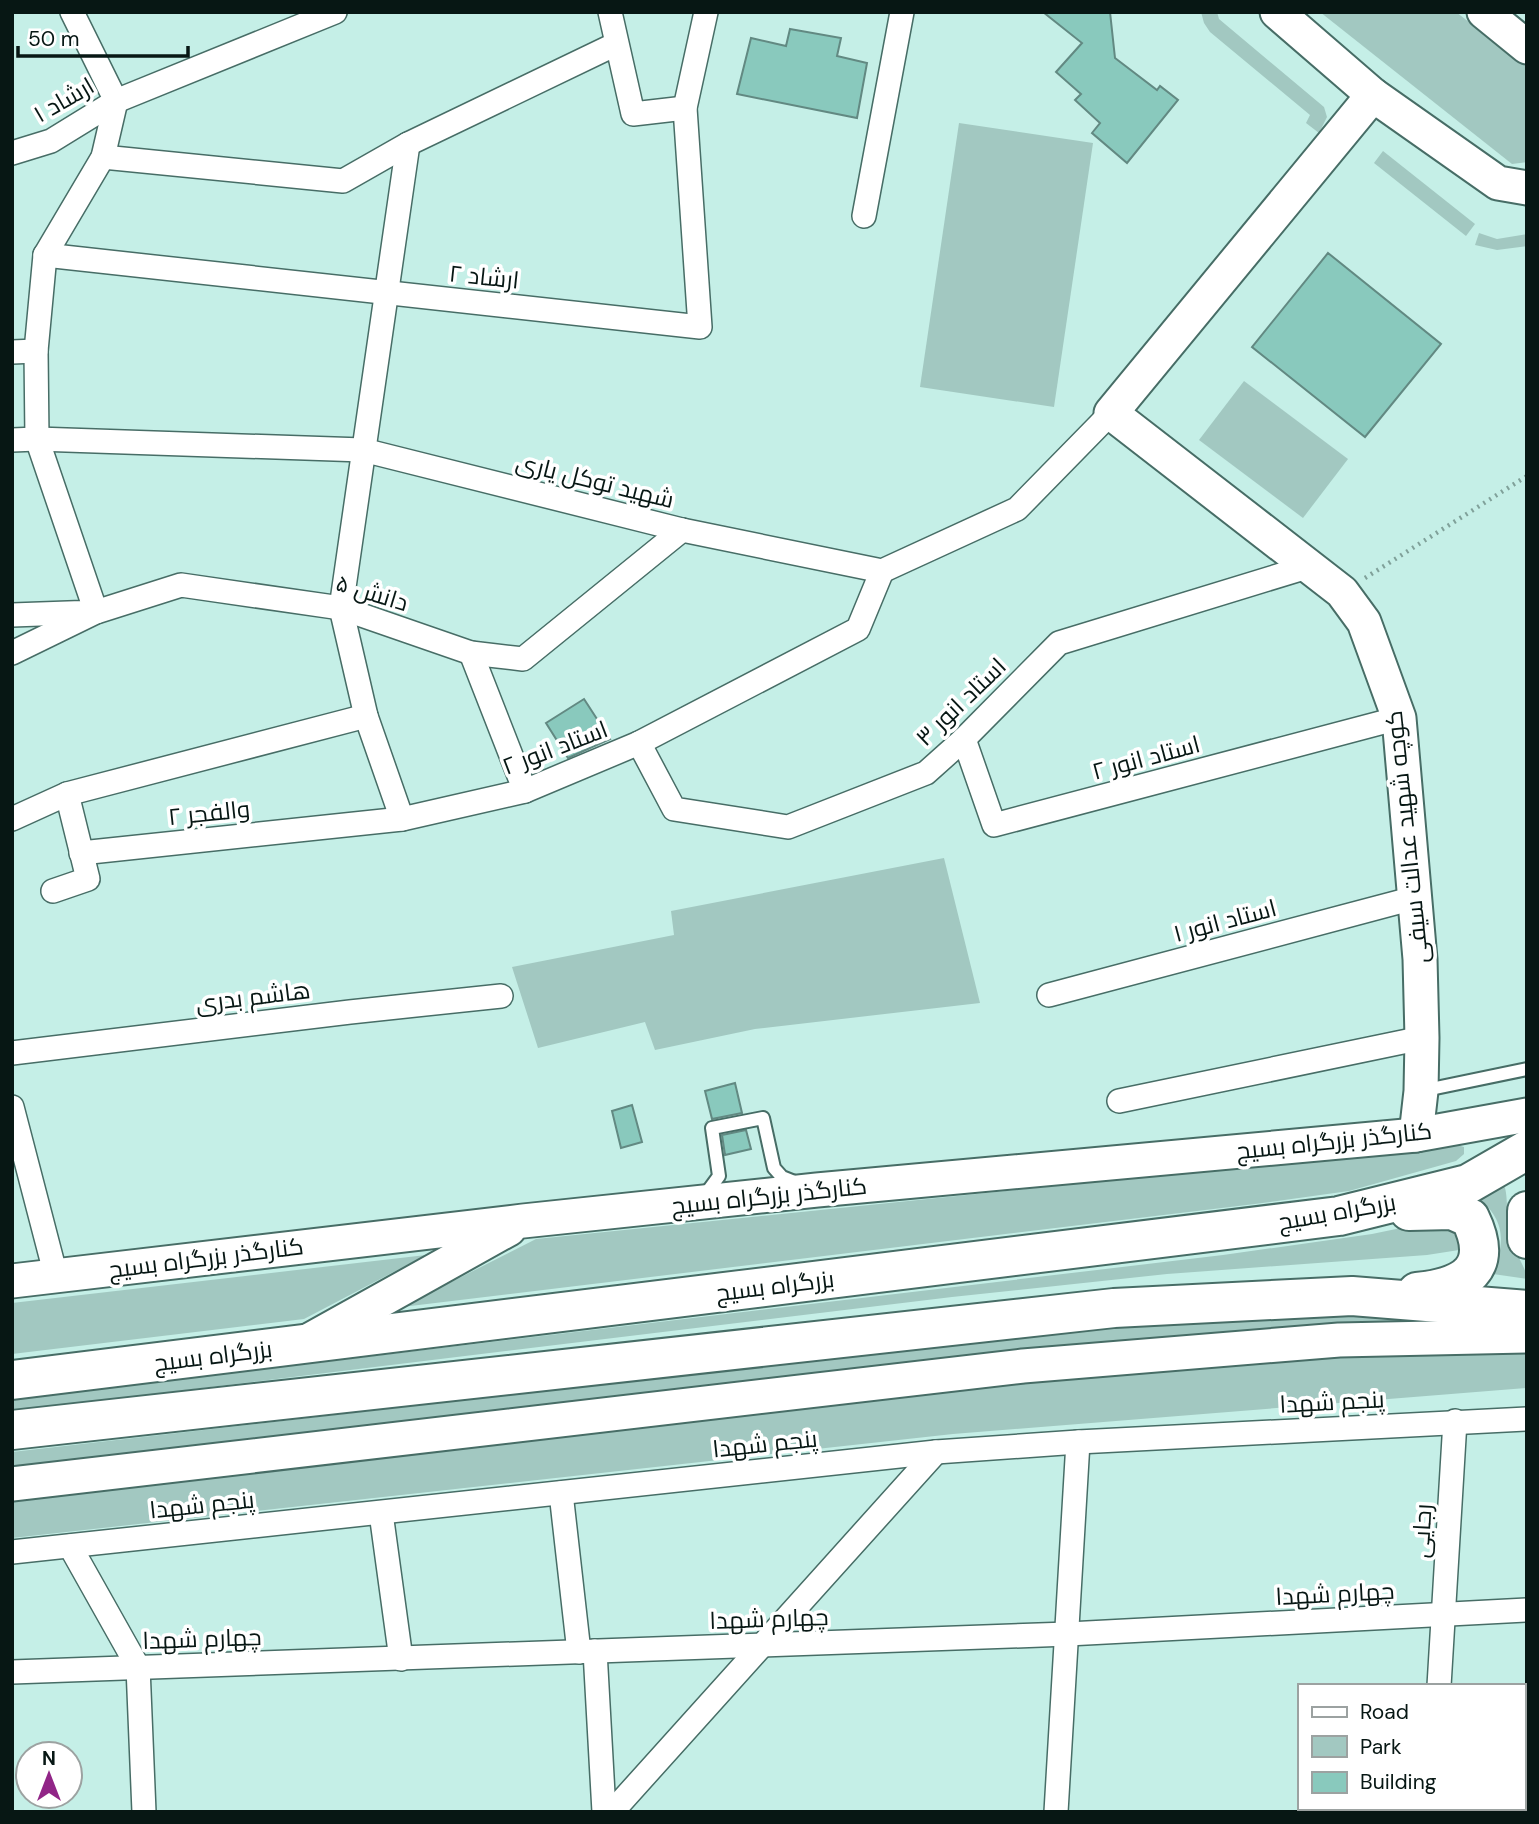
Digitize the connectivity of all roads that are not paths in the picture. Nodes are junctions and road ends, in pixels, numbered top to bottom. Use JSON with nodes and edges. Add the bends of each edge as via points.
{"nodes":[{"id":1,"x":72,"y":12,"type":"edge"},
{"id":2,"x":335,"y":12,"type":"edge"},
{"id":3,"x":610,"y":12,"type":"edge"},
{"id":4,"x":706,"y":12,"type":"edge"},
{"id":5,"x":902,"y":12,"type":"edge"},
{"id":6,"x":1277,"y":12,"type":"edge"},
{"id":7,"x":616,"y":44,"type":"junction"},
{"id":8,"x":1373,"y":95,"type":"junction"},
{"id":9,"x":116,"y":101,"type":"junction"},
{"id":10,"x":685,"y":108,"type":"junction"},
{"id":11,"x":408,"y":144,"type":"junction"},
{"id":12,"x":12,"y":153,"type":"edge"},
{"id":13,"x":103,"y":157,"type":"junction"},
{"id":14,"x":1527,"y":188,"type":"edge"},
{"id":15,"x":864,"y":216,"type":"dead end"},
{"id":16,"x":45,"y":255,"type":"junction"},
{"id":17,"x":386,"y":293,"type":"junction"},
{"id":18,"x":36,"y":351,"type":"junction"},
{"id":19,"x":12,"y":352,"type":"edge"},
{"id":20,"x":1111,"y":413,"type":"junction"},
{"id":21,"x":37,"y":439,"type":"junction"},
{"id":22,"x":12,"y":440,"type":"edge"},
{"id":23,"x":363,"y":450,"type":"junction"},
{"id":24,"x":682,"y":530,"type":"junction"},
{"id":25,"x":1307,"y":567,"type":"junction"},
{"id":26,"x":882,"y":570,"type":"junction"},
{"id":27,"x":341,"y":608,"type":"junction"},
{"id":28,"x":96,"y":612,"type":"junction"},
{"id":29,"x":12,"y":615,"type":"edge"},
{"id":30,"x":12,"y":653,"type":"edge"},
{"id":31,"x":471,"y":653,"type":"junction"},
{"id":32,"x":366,"y":716,"type":"junction"},
{"id":33,"x":1399,"y":718,"type":"junction"},
{"id":34,"x":964,"y":739,"type":"junction"},
{"id":35,"x":639,"y":743,"type":"junction"},
{"id":36,"x":525,"y":792,"type":"junction"},
{"id":37,"x":67,"y":794,"type":"junction"},
{"id":38,"x":12,"y":819,"type":"edge"},
{"id":39,"x":402,"y":819,"type":"junction"},
{"id":40,"x":81,"y":853,"type":"junction"},
{"id":41,"x":53,"y":891,"type":"dead end"},
{"id":42,"x":1414,"y":898,"type":"junction"},
{"id":43,"x":1049,"y":995,"type":"dead end"},
{"id":44,"x":500,"y":996,"type":"dead end"},
{"id":45,"x":1422,"y":1038,"type":"junction"},
{"id":46,"x":12,"y":1054,"type":"edge"},
{"id":47,"x":1527,"y":1069,"type":"edge"},
{"id":48,"x":1421,"y":1091,"type":"junction"},
{"id":49,"x":1119,"y":1101,"type":"dead end"},
{"id":50,"x":12,"y":1107,"type":"edge"},
{"id":51,"x":1527,"y":1115,"type":"edge"},
{"id":52,"x":1416,"y":1135,"type":"junction"},
{"id":53,"x":1527,"y":1150,"type":"edge"},
{"id":54,"x":817,"y":1190,"type":"junction"},
{"id":55,"x":682,"y":1205,"type":"junction"},
{"id":56,"x":1527,"y":1211,"type":"edge"},
{"id":57,"x":1339,"y":1216,"type":"junction"},
{"id":58,"x":523,"y":1220,"type":"junction"},
{"id":59,"x":1527,"y":1239,"type":"edge"},
{"id":60,"x":56,"y":1276,"type":"junction"},
{"id":61,"x":12,"y":1281,"type":"edge"},
{"id":62,"x":1352,"y":1296,"type":"junction"},
{"id":63,"x":1527,"y":1310,"type":"edge"},
{"id":64,"x":1527,"y":1336,"type":"edge"},
{"id":65,"x":301,"y":1345,"type":"junction"},
{"id":66,"x":12,"y":1380,"type":"edge"},
{"id":67,"x":1527,"y":1419,"type":"edge"},
{"id":68,"x":1455,"y":1421,"type":"junction"},
{"id":69,"x":12,"y":1430,"type":"edge"},
{"id":70,"x":1078,"y":1442,"type":"junction"},
{"id":71,"x":936,"y":1452,"type":"junction"},
{"id":72,"x":12,"y":1484,"type":"edge"},
{"id":73,"x":561,"y":1493,"type":"junction"},
{"id":74,"x":381,"y":1513,"type":"junction"},
{"id":75,"x":70,"y":1546,"type":"junction"},
{"id":76,"x":12,"y":1552,"type":"edge"},
{"id":77,"x":1527,"y":1611,"type":"edge"},
{"id":78,"x":1444,"y":1614,"type":"junction"},
{"id":79,"x":1068,"y":1634,"type":"junction"},
{"id":80,"x":764,"y":1645,"type":"junction"},
{"id":81,"x":587,"y":1652,"type":"junction"},
{"id":82,"x":401,"y":1659,"type":"junction"},
{"id":83,"x":138,"y":1667,"type":"junction"},
{"id":84,"x":12,"y":1672,"type":"edge"},
{"id":85,"x":1439,"y":1684,"type":"edge"},
{"id":86,"x":144,"y":1812,"type":"edge"},
{"id":87,"x":604,"y":1812,"type":"edge"},
{"id":88,"x":612,"y":1812,"type":"edge"},
{"id":89,"x":1056,"y":1812,"type":"edge"}],
"edges":[{"from":1,"to":9,"type":"street"},
{"from":2,"to":9,"type":"street","name":"ارشاد ۱"},
{"from":3,"to":7,"type":"street"},
{"from":4,"to":10,"type":"street"},
{"from":5,"to":15,"type":"street"},
{"from":6,"to":8,"type":"street"},
{"from":7,"to":10,"type":"street","via":[[633,114]]},
{"from":7,"to":11,"type":"street"},
{"from":8,"to":14,"type":"street","via":[[1498,183]]},
{"from":8,"to":20,"type":"street"},
{"from":9,"to":12,"type":"street","name":"ارشاد ۱","via":[[51,141]]},
{"from":9,"to":13,"type":"street"},
{"from":10,"to":17,"type":"street","name":"ارشاد ۲","via":[[700,327]]},
{"from":11,"to":13,"type":"street","via":[[343,181]]},
{"from":11,"to":17,"type":"street"},
{"from":13,"to":16,"type":"street"},
{"from":16,"to":17,"type":"street","name":"ارشاد ۲"},
{"from":16,"to":18,"type":"street"},
{"from":17,"to":23,"type":"street"},
{"from":18,"to":19,"type":"street"},
{"from":18,"to":21,"type":"street"},
{"from":20,"to":25,"type":"street","name":"کوچه شهید عدالت سیفی"},
{"from":20,"to":26,"type":"street","via":[[1017,509]]},
{"from":21,"to":22,"type":"street","name":"شهید توکل یاری"},
{"from":21,"to":23,"type":"street","name":"شهید توکل یاری"},
{"from":21,"to":28,"type":"street"},
{"from":23,"to":24,"type":"street","name":"شهید توکل یاری"},
{"from":23,"to":27,"type":"street"},
{"from":24,"to":26,"type":"street","name":"شهید توکل یاری"},
{"from":24,"to":31,"type":"street","name":"دانش ۵","via":[[523,659]]},
{"from":25,"to":33,"type":"street","name":"کوچه شهید عدالت سیفی","via":[[1342,592],[1364,622]]},
{"from":25,"to":34,"type":"street","name":"استاد انور ۳","via":[[1059,643]]},
{"from":26,"to":35,"type":"street","name":"استاد انور ۲","via":[[858,629]]},
{"from":27,"to":28,"type":"street","name":"دانش ۵","via":[[181,585]]},
{"from":27,"to":31,"type":"street","name":"دانش ۵"},
{"from":27,"to":32,"type":"street"},
{"from":28,"to":29,"type":"street"},
{"from":28,"to":30,"type":"street","name":"دانش ۵"},
{"from":31,"to":36,"type":"street"},
{"from":32,"to":37,"type":"street","name":"والفجر ۲"},
{"from":32,"to":39,"type":"street"},
{"from":33,"to":34,"type":"street","name":"استاد انور ۲","via":[[994,825]]},
{"from":33,"to":42,"type":"street","name":"کوچه شهید عدالت سیفی"},
{"from":34,"to":35,"type":"street","name":"استاد انور ۳","via":[[926,773],[788,827],[674,809]]},
{"from":35,"to":36,"type":"street","name":"استاد انور ۲"},
{"from":36,"to":39,"type":"street","name":"استاد انور ۲"},
{"from":37,"to":38,"type":"street","name":"والفجر ۲"},
{"from":37,"to":40,"type":"street"},
{"from":39,"to":40,"type":"street","name":"والفجر ۲"},
{"from":40,"to":41,"type":"street","via":[[88,879]]},
{"from":42,"to":43,"type":"street","name":"استاد انور ۱"},
{"from":42,"to":45,"type":"street","name":"کوچه شهید عدالت سیفی"},
{"from":44,"to":46,"type":"street","name":"هاشم بدری"},
{"from":45,"to":48,"type":"street","name":"کوچه شهید عدالت سیفی"},
{"from":45,"to":49,"type":"street"},
{"from":47,"to":48,"type":"lane"},
{"from":48,"to":52,"type":"street","name":"کوچه شهید عدالت سیفی"},
{"from":50,"to":60,"type":"street"},
{"from":51,"to":52,"type":"street","name":"کنارگذر بزرگراه بسیج"},
{"from":52,"to":54,"type":"street","name":"کنارگذر بزرگراه بسیج"},
{"from":53,"to":57,"type":"highway","name":"بزرگراه بسیج","via":[[1468,1184]]},
{"from":54,"to":55,"type":"street","name":"کنارگذر بزرگراه بسیج"},
{"from":54,"to":55,"type":"lane","via":[[782,1177],[774,1168],[763,1118],[712,1128],[719,1176],[708,1191]]},
{"from":55,"to":58,"type":"street","name":"کنارگذر بزرگراه بسیج"},
{"from":56,"to":59,"type":"highway"},
{"from":57,"to":62,"type":"highway","via":[[1452,1210],[1470,1218],[1478,1234],[1478,1263],[1455,1284],[1421,1292]]},
{"from":57,"to":65,"type":"highway","name":"بزرگراه بسیج"},
{"from":58,"to":60,"type":"street","name":"کنارگذر بزرگراه بسیج"},
{"from":58,"to":65,"type":"street"},
{"from":60,"to":61,"type":"street","name":"کنارگذر بزرگراه بسیج"},
{"from":62,"to":63,"type":"highway","name":"بزرگراه بسیج"},
{"from":62,"to":69,"type":"highway","name":"بزرگراه بسیج","via":[[1114,1308]]},
{"from":64,"to":72,"type":"street","via":[[1339,1340],[1023,1366]]},
{"from":65,"to":66,"type":"highway","name":"بزرگراه بسیج"},
{"from":67,"to":68,"type":"street","name":"پنجم شهدا"},
{"from":68,"to":70,"type":"street","name":"پنجم شهدا"},
{"from":68,"to":78,"type":"street","name":"رجایی"},
{"from":70,"to":71,"type":"street","name":"پنجم شهدا"},
{"from":70,"to":79,"type":"street"},
{"from":71,"to":73,"type":"street","name":"پنجم شهدا"},
{"from":71,"to":80,"type":"street"},
{"from":73,"to":74,"type":"street","name":"پنجم شهدا"},
{"from":73,"to":81,"type":"street"},
{"from":74,"to":75,"type":"street","name":"پنجم شهدا"},
{"from":74,"to":82,"type":"street"},
{"from":75,"to":76,"type":"street","name":"پنجم شهدا"},
{"from":75,"to":83,"type":"street"},
{"from":77,"to":78,"type":"street","name":"چهارم شهدا"},
{"from":78,"to":79,"type":"street","name":"چهارم شهدا"},
{"from":78,"to":85,"type":"street","name":"رجایی"},
{"from":79,"to":80,"type":"street","name":"چهارم شهدا"},
{"from":79,"to":89,"type":"street"},
{"from":80,"to":81,"type":"street","name":"چهارم شهدا"},
{"from":80,"to":88,"type":"street"},
{"from":81,"to":82,"type":"street","name":"چهارم شهدا"},
{"from":81,"to":87,"type":"street"},
{"from":82,"to":83,"type":"street","name":"چهارم شهدا"},
{"from":83,"to":84,"type":"street","name":"چهارم شهدا"},
{"from":83,"to":86,"type":"street"}]}
